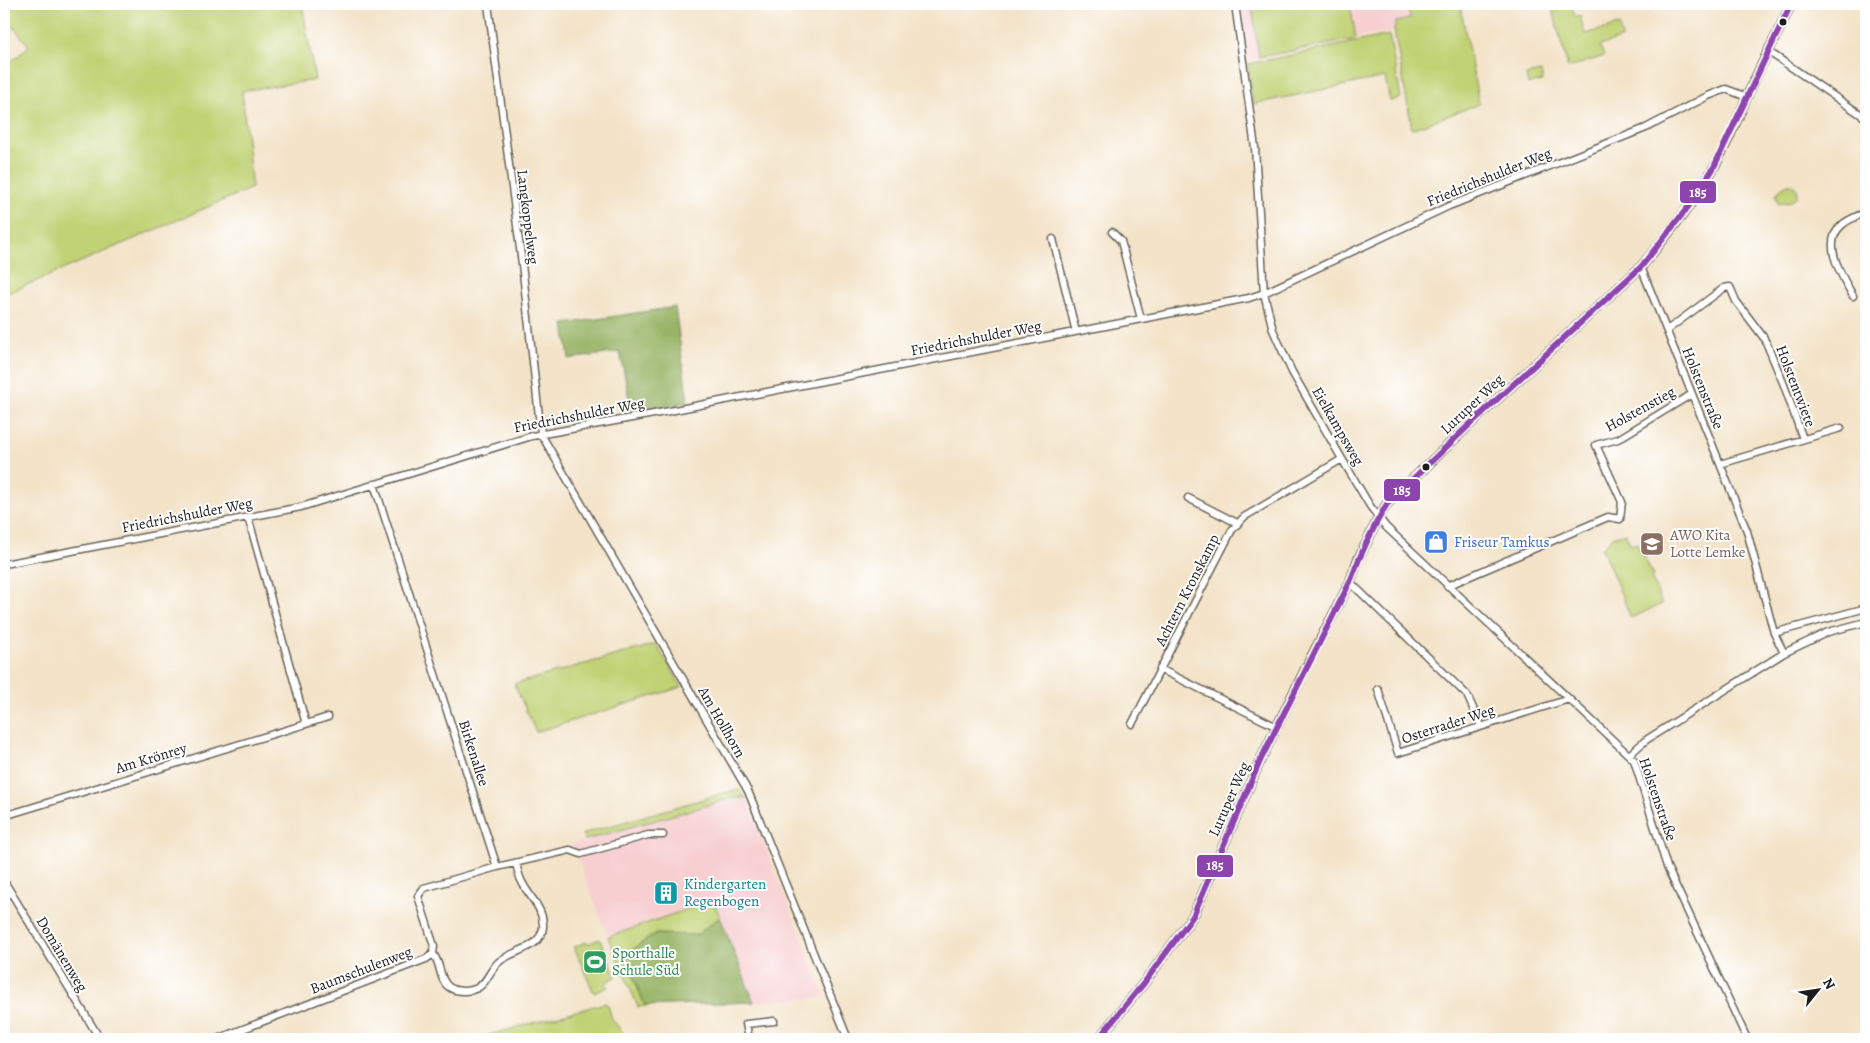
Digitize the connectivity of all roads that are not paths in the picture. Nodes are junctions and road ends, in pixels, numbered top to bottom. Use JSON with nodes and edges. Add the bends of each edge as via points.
{"nodes":[{"id":1,"x":488,"y":4,"type":"edge"},
{"id":2,"x":1235,"y":4,"type":"edge"},
{"id":3,"x":1791,"y":4,"type":"edge"},
{"id":4,"x":1768,"y":52,"type":"junction"},
{"id":5,"x":1747,"y":97,"type":"junction"},
{"id":6,"x":1866,"y":118,"type":"edge"},
{"id":7,"x":1866,"y":212,"type":"edge"},
{"id":8,"x":1112,"y":232,"type":"dead end"},
{"id":9,"x":1052,"y":239,"type":"dead end"},
{"id":10,"x":1641,"y":267,"type":"junction"},
{"id":11,"x":1264,"y":293,"type":"junction"},
{"id":12,"x":1853,"y":296,"type":"dead end"},
{"id":13,"x":1141,"y":319,"type":"junction"},
{"id":14,"x":1667,"y":330,"type":"junction"},
{"id":15,"x":1076,"y":332,"type":"junction"},
{"id":16,"x":1692,"y":394,"type":"junction"},
{"id":17,"x":1842,"y":428,"type":"dead end"},
{"id":18,"x":541,"y":434,"type":"junction"},
{"id":19,"x":1803,"y":438,"type":"junction"},
{"id":20,"x":1342,"y":459,"type":"junction"},
{"id":21,"x":1720,"y":464,"type":"junction"},
{"id":22,"x":374,"y":484,"type":"junction"},
{"id":23,"x":1188,"y":498,"type":"dead end"},
{"id":24,"x":248,"y":517,"type":"junction"},
{"id":25,"x":1379,"y":517,"type":"junction"},
{"id":26,"x":1237,"y":523,"type":"junction"},
{"id":27,"x":4,"y":564,"type":"edge"},
{"id":28,"x":1350,"y":582,"type":"junction"},
{"id":29,"x":1447,"y":586,"type":"junction"},
{"id":30,"x":1866,"y":608,"type":"edge"},
{"id":31,"x":1866,"y":622,"type":"edge"},
{"id":32,"x":1774,"y":633,"type":"junction"},
{"id":33,"x":1784,"y":653,"type":"junction"},
{"id":34,"x":1160,"y":669,"type":"junction"},
{"id":35,"x":1378,"y":689,"type":"dead end"},
{"id":36,"x":1569,"y":699,"type":"junction"},
{"id":37,"x":328,"y":717,"type":"dead end"},
{"id":38,"x":306,"y":724,"type":"junction"},
{"id":39,"x":1132,"y":724,"type":"dead end"},
{"id":40,"x":1481,"y":726,"type":"junction"},
{"id":41,"x":1277,"y":727,"type":"junction"},
{"id":42,"x":1629,"y":755,"type":"junction"},
{"id":43,"x":4,"y":816,"type":"edge"},
{"id":44,"x":663,"y":835,"type":"dead end"},
{"id":45,"x":516,"y":864,"type":"junction"},
{"id":46,"x":497,"y":867,"type":"junction"},
{"id":47,"x":4,"y":881,"type":"edge"},
{"id":48,"x":433,"y":954,"type":"junction"},
{"id":49,"x":774,"y":1021,"type":"dead end"},
{"id":50,"x":100,"y":1039,"type":"edge"},
{"id":51,"x":216,"y":1039,"type":"edge"},
{"id":52,"x":749,"y":1039,"type":"edge"},
{"id":53,"x":848,"y":1039,"type":"edge"},
{"id":54,"x":1098,"y":1039,"type":"edge"},
{"id":55,"x":1747,"y":1039,"type":"edge"}],
"edges":[{"from":1,"to":18,"type":"street","name":"Langkoppelweg"},
{"from":2,"to":11,"type":"street","name":"Eielkampsweg","via":[[1255,148]]},
{"from":3,"to":4,"type":"street"},
{"from":4,"to":5,"type":"street"},
{"from":4,"to":6,"type":"street"},
{"from":5,"to":10,"type":"street","name":"Luruper Weg","via":[[1734,130],[1701,188]]},
{"from":5,"to":11,"type":"street","name":"Friedrichshulder Weg","via":[[1726,89],[1708,96],[1646,128],[1449,206]]},
{"from":7,"to":12,"type":"street","via":[[1842,224],[1834,240],[1835,261]]},
{"from":8,"to":13,"type":"street","via":[[1121,241]]},
{"from":9,"to":15,"type":"street"},
{"from":10,"to":14,"type":"street","name":"Holstenstraße"},
{"from":10,"to":25,"type":"street","name":"Luruper Weg","via":[[1398,492]]},
{"from":11,"to":13,"type":"street","name":"Friedrichshulder Weg"},
{"from":11,"to":20,"type":"street","name":"Eielkampsweg","via":[[1273,330],[1292,372]]},
{"from":13,"to":15,"type":"street","name":"Friedrichshulder Weg"},
{"from":14,"to":16,"type":"street","name":"Holstenstraße"},
{"from":14,"to":19,"type":"street","name":"Holstentwiete","via":[[1724,288],[1730,287],[1736,301],[1765,340]]},
{"from":15,"to":18,"type":"street","name":"Friedrichshulder Weg"},
{"from":16,"to":21,"type":"street","name":"Holstenstraße"},
{"from":16,"to":29,"type":"street","name":"Holstenstieg","via":[[1618,439],[1596,445],[1622,502],[1620,519],[1608,517]]},
{"from":17,"to":19,"type":"street","name":"Holstentwiete"},
{"from":18,"to":22,"type":"street","name":"Friedrichshulder Weg"},
{"from":18,"to":53,"type":"street","name":"Am Hollhorn","via":[[748,791]]},
{"from":19,"to":21,"type":"street","name":"Holstentwiete"},
{"from":20,"to":25,"type":"street","name":"Eielkampsweg"},
{"from":20,"to":26,"type":"street","name":"Achtern Kronskamp"},
{"from":21,"to":32,"type":"street","name":"Holstenstraße","via":[[1746,531]]},
{"from":22,"to":24,"type":"street","name":"Friedrichshulder Weg","via":[[301,507]]},
{"from":22,"to":46,"type":"street","name":"Birkenallee"},
{"from":23,"to":26,"type":"street","name":"Achtern Kronskamp"},
{"from":24,"to":27,"type":"street","name":"Friedrichshulder Weg"},
{"from":24,"to":38,"type":"street"},
{"from":25,"to":28,"type":"street","name":"Luruper Weg"},
{"from":25,"to":29,"type":"street","name":"Eielkampsweg"},
{"from":26,"to":34,"type":"street","name":"Achtern Kronskamp"},
{"from":28,"to":40,"type":"street","via":[[1467,696]]},
{"from":28,"to":41,"type":"street","name":"Luruper Weg"},
{"from":29,"to":36,"type":"street","name":"Eielkampsweg"},
{"from":30,"to":32,"type":"street"},
{"from":31,"to":33,"type":"street","via":[[1828,632]]},
{"from":32,"to":33,"type":"street","name":"Holstenstraße"},
{"from":33,"to":42,"type":"street","name":"Holstenstraße","via":[[1646,740]]},
{"from":34,"to":39,"type":"street","name":"Achtern Kronskamp"},
{"from":34,"to":41,"type":"street","name":"Achtern Kronskamp"},
{"from":35,"to":40,"type":"street","name":"Osterrader Weg","via":[[1398,753]]},
{"from":36,"to":40,"type":"street","name":"Osterrader Weg"},
{"from":36,"to":42,"type":"street","name":"Eielkampsweg"},
{"from":37,"to":38,"type":"street","name":"Am Krönrey"},
{"from":38,"to":43,"type":"street","name":"Am Krönrey"},
{"from":41,"to":54,"type":"street","name":"Luruper Weg","via":[[1193,916]]},
{"from":42,"to":55,"type":"street","name":"Holstenstraße","via":[[1637,767],[1667,867]]},
{"from":44,"to":45,"type":"street","via":[[648,835],[581,854],[570,850]]},
{"from":45,"to":46,"type":"street"},
{"from":45,"to":48,"type":"street","via":[[521,881],[542,918],[543,928],[533,944],[498,962],[481,986],[468,991],[449,988]]},
{"from":46,"to":48,"type":"street","name":"Baumschulenweg","via":[[424,888],[418,896],[434,946]]},
{"from":47,"to":50,"type":"street","name":"Domänenweg"},
{"from":48,"to":51,"type":"street","name":"Baumschulenweg"},
{"from":49,"to":52,"type":"street","via":[[746,1024]]}]}
